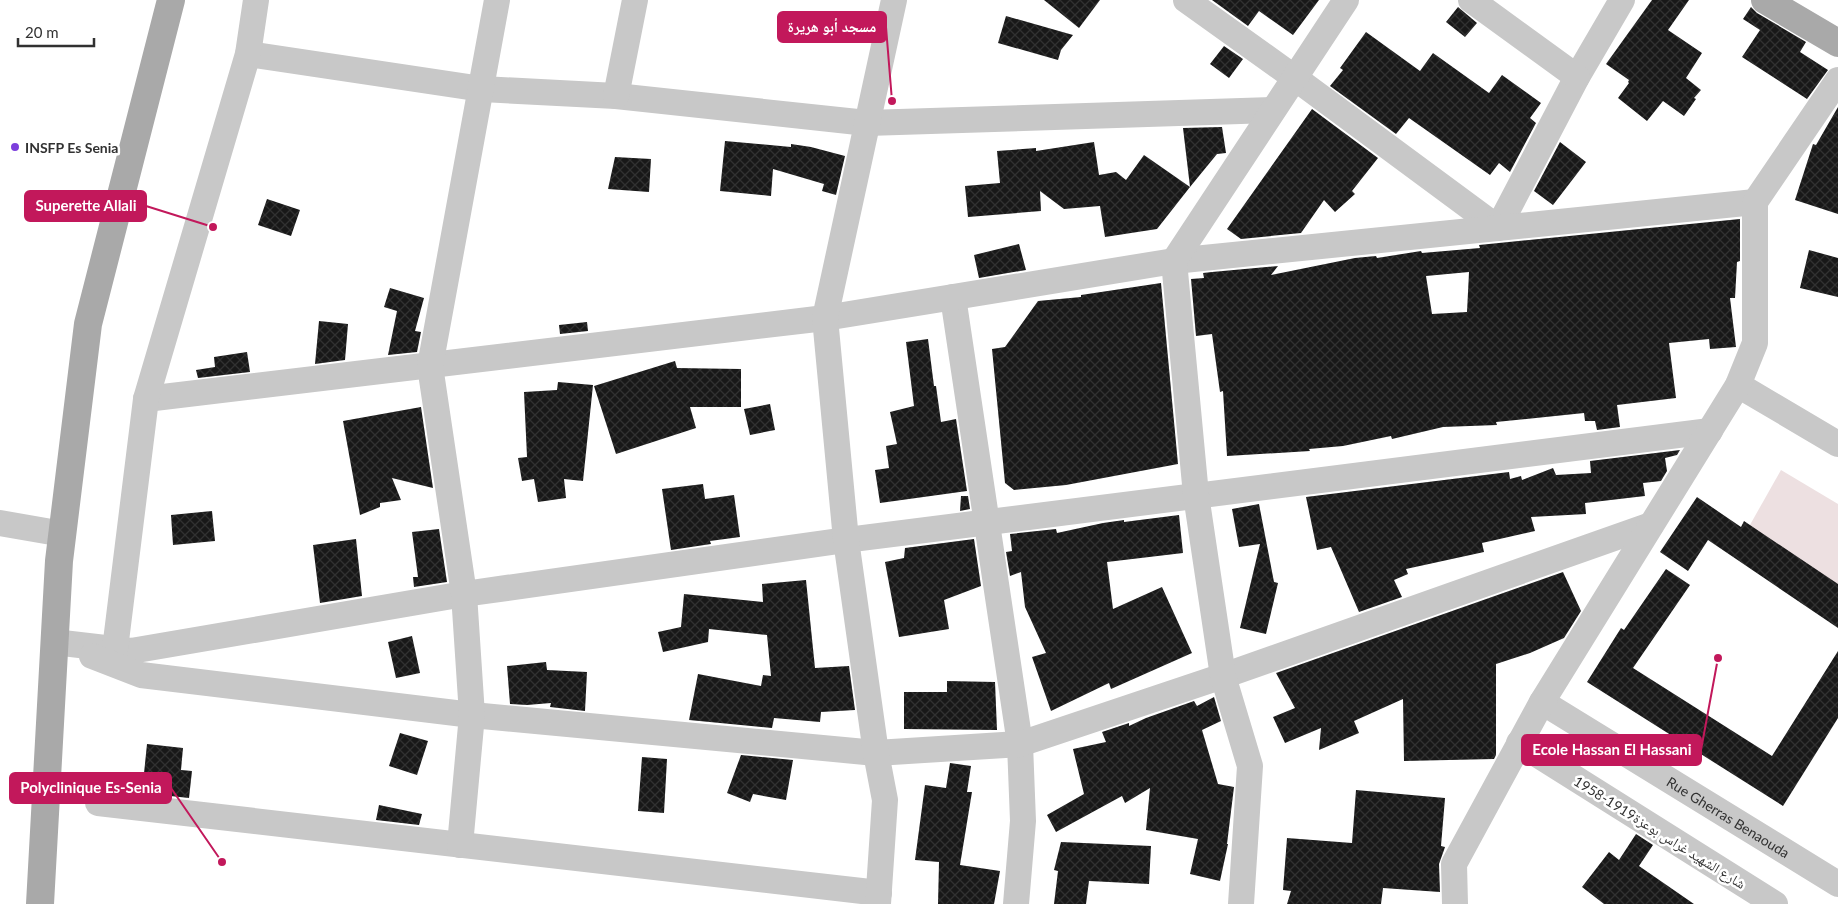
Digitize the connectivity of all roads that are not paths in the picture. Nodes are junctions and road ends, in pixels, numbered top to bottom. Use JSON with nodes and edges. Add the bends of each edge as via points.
{"nodes":[{"id":1,"x":171,"y":0,"type":"edge"},
{"id":2,"x":256,"y":0,"type":"edge"},
{"id":3,"x":497,"y":0,"type":"edge"},
{"id":4,"x":635,"y":0,"type":"edge"},
{"id":5,"x":894,"y":0,"type":"edge"},
{"id":6,"x":1186,"y":0,"type":"edge"},
{"id":7,"x":1346,"y":0,"type":"edge"},
{"id":8,"x":1472,"y":0,"type":"edge"},
{"id":9,"x":1622,"y":0,"type":"edge"},
{"id":10,"x":1765,"y":0,"type":"edge"},
{"id":11,"x":1838,"y":43,"type":"edge"},
{"id":12,"x":248,"y":54,"type":"junction"},
{"id":13,"x":1576,"y":77,"type":"junction"},
{"id":14,"x":1295,"y":78,"type":"junction"},
{"id":15,"x":1838,"y":80,"type":"edge"},
{"id":16,"x":482,"y":89,"type":"junction"},
{"id":17,"x":616,"y":96,"type":"junction"},
{"id":18,"x":1274,"y":110,"type":"junction"},
{"id":19,"x":867,"y":123,"type":"junction"},
{"id":20,"x":1755,"y":202,"type":"junction"},
{"id":21,"x":1498,"y":228,"type":"junction"},
{"id":22,"x":1174,"y":261,"type":"junction"},
{"id":23,"x":953,"y":297,"type":"junction"},
{"id":24,"x":825,"y":318,"type":"junction"},
{"id":25,"x":430,"y":366,"type":"junction"},
{"id":26,"x":1738,"y":385,"type":"junction"},
{"id":27,"x":146,"y":399,"type":"junction"},
{"id":28,"x":1710,"y":431,"type":"junction"},
{"id":29,"x":1838,"y":444,"type":"edge"},
{"id":30,"x":1196,"y":495,"type":"junction"},
{"id":31,"x":987,"y":521,"type":"junction"},
{"id":32,"x":0,"y":523,"type":"edge"},
{"id":33,"x":1651,"y":525,"type":"junction"},
{"id":34,"x":63,"y":534,"type":"junction"},
{"id":35,"x":846,"y":540,"type":"junction"},
{"id":36,"x":464,"y":594,"type":"junction"},
{"id":37,"x":54,"y":642,"type":"junction"},
{"id":38,"x":115,"y":649,"type":"junction"},
{"id":39,"x":1224,"y":676,"type":"junction"},
{"id":40,"x":1542,"y":702,"type":"junction"},
{"id":41,"x":472,"y":715,"type":"junction"},
{"id":42,"x":1519,"y":743,"type":"junction"},
{"id":43,"x":1020,"y":744,"type":"junction"},
{"id":44,"x":876,"y":753,"type":"junction"},
{"id":45,"x":98,"y":803,"type":"dead end"},
{"id":46,"x":460,"y":845,"type":"junction"},
{"id":47,"x":1838,"y":884,"type":"edge"},
{"id":48,"x":879,"y":899,"type":"edge"},
{"id":49,"x":40,"y":904,"type":"edge"},
{"id":50,"x":1016,"y":904,"type":"edge"},
{"id":51,"x":1241,"y":904,"type":"edge"},
{"id":52,"x":1455,"y":904,"type":"edge"},
{"id":53,"x":1775,"y":904,"type":"edge"}],
"edges":[{"from":1,"to":34,"type":"main road","via":[[88,324]]},
{"from":2,"to":12,"type":"street"},
{"from":3,"to":16,"type":"street"},
{"from":4,"to":17,"type":"street"},
{"from":5,"to":19,"type":"street"},
{"from":6,"to":14,"type":"street"},
{"from":7,"to":14,"type":"street"},
{"from":8,"to":13,"type":"street"},
{"from":9,"to":13,"type":"street"},
{"from":10,"to":11,"type":"main road"},
{"from":12,"to":16,"type":"street"},
{"from":12,"to":27,"type":"street"},
{"from":13,"to":21,"type":"street"},
{"from":14,"to":18,"type":"street"},
{"from":14,"to":21,"type":"street"},
{"from":15,"to":20,"type":"street"},
{"from":16,"to":17,"type":"street"},
{"from":16,"to":25,"type":"street"},
{"from":17,"to":19,"type":"street"},
{"from":18,"to":19,"type":"street"},
{"from":18,"to":22,"type":"street"},
{"from":19,"to":24,"type":"street"},
{"from":20,"to":21,"type":"street"},
{"from":20,"to":26,"type":"street","via":[[1755,343]]},
{"from":21,"to":22,"type":"street"},
{"from":22,"to":23,"type":"street"},
{"from":22,"to":30,"type":"street"},
{"from":23,"to":24,"type":"street"},
{"from":23,"to":31,"type":"street"},
{"from":24,"to":25,"type":"street"},
{"from":24,"to":35,"type":"street"},
{"from":25,"to":27,"type":"street"},
{"from":25,"to":36,"type":"street"},
{"from":26,"to":28,"type":"street"},
{"from":26,"to":29,"type":"street"},
{"from":27,"to":38,"type":"street"},
{"from":28,"to":30,"type":"street"},
{"from":28,"to":33,"type":"street"},
{"from":30,"to":31,"type":"street"},
{"from":30,"to":39,"type":"street"},
{"from":31,"to":35,"type":"street"},
{"from":31,"to":43,"type":"street"},
{"from":32,"to":34,"type":"street"},
{"from":33,"to":39,"type":"street"},
{"from":33,"to":40,"type":"street"},
{"from":34,"to":37,"type":"main road"},
{"from":35,"to":36,"type":"street"},
{"from":35,"to":44,"type":"street"},
{"from":36,"to":38,"type":"street","via":[[131,651]]},
{"from":36,"to":41,"type":"street"},
{"from":37,"to":38,"type":"street"},
{"from":37,"to":41,"type":"street","via":[[141,675]]},
{"from":37,"to":49,"type":"main road"},
{"from":39,"to":43,"type":"street"},
{"from":39,"to":51,"type":"street","via":[[1250,766]]},
{"from":40,"to":42,"type":"street"},
{"from":40,"to":47,"type":"street","name":"Rue Gherras Benaouda"},
{"from":41,"to":44,"type":"street"},
{"from":41,"to":46,"type":"street"},
{"from":42,"to":52,"type":"street","via":[[1454,864]]},
{"from":42,"to":53,"type":"street","name":"شارع الشهيد غراس بوعزة1919-1958"},
{"from":43,"to":44,"type":"street"},
{"from":43,"to":50,"type":"street","via":[[1023,821]]},
{"from":44,"to":48,"type":"street","via":[[885,800]]},
{"from":45,"to":46,"type":"street"},
{"from":46,"to":48,"type":"street"}]}
